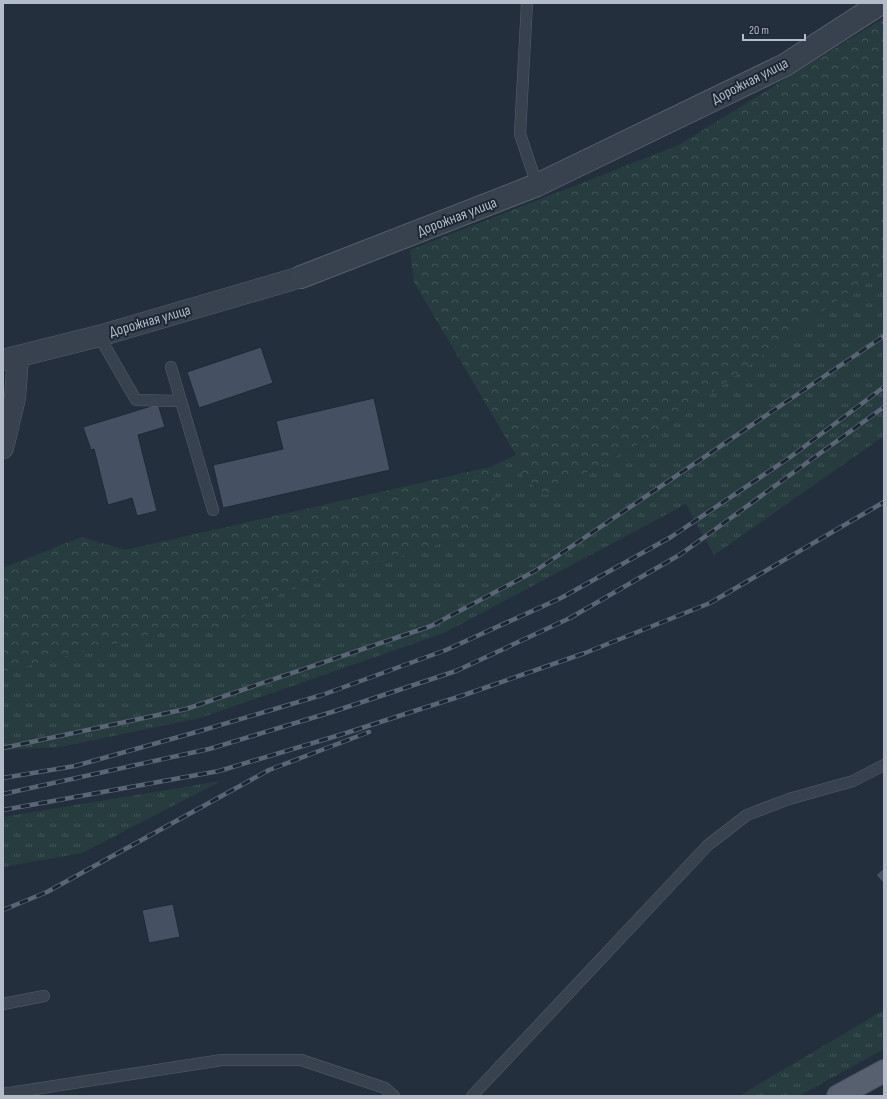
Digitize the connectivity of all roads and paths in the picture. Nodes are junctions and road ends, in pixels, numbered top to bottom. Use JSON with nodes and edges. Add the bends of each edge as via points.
{"nodes":[{"id":1,"x":527,"y":3,"type":"edge"},
{"id":2,"x":881,"y":3,"type":"edge"},
{"id":3,"x":537,"y":185,"type":"junction"},
{"id":4,"x":301,"y":278,"type":"joint"},
{"id":5,"x":99,"y":336,"type":"junction"},
{"id":6,"x":10,"y":358,"type":"edge"},
{"id":7,"x":171,"y":367,"type":"dead end"},
{"id":8,"x":181,"y":401,"type":"junction"},
{"id":9,"x":3,"y":448,"type":"edge"},
{"id":10,"x":213,"y":510,"type":"dead end"},
{"id":11,"x":884,"y":765,"type":"edge"},
{"id":12,"x":44,"y":996,"type":"dead end"},
{"id":13,"x":3,"y":1004,"type":"edge"},
{"id":14,"x":884,"y":1071,"type":"edge"},
{"id":15,"x":3,"y":1094,"type":"edge"},
{"id":16,"x":394,"y":1096,"type":"edge"},
{"id":17,"x":472,"y":1096,"type":"edge"},
{"id":18,"x":838,"y":1096,"type":"edge"}],
"edges":[{"from":1,"to":3,"type":"lane","via":[[520,134]]},
{"from":2,"to":3,"type":"street","name":"Дорожная улица","via":[[785,65]]},
{"from":3,"to":4,"type":"street","name":"Дорожная улица"},
{"from":4,"to":5,"type":"street","name":"Дорожная улица"},
{"from":5,"to":6,"type":"street","name":"Дорожная улица"},
{"from":5,"to":8,"type":"lane","via":[[136,400]]},
{"from":6,"to":9,"type":"street","via":[[15,398]]},
{"from":7,"to":8,"type":"lane"},
{"from":8,"to":10,"type":"lane"},
{"from":11,"to":17,"type":"lane","via":[[853,781],[789,799],[747,815],[708,845]]},
{"from":12,"to":13,"type":"lane"},
{"from":14,"to":18,"type":"main road"},
{"from":15,"to":16,"type":"lane","via":[[222,1060],[301,1060],[385,1088]]}]}
